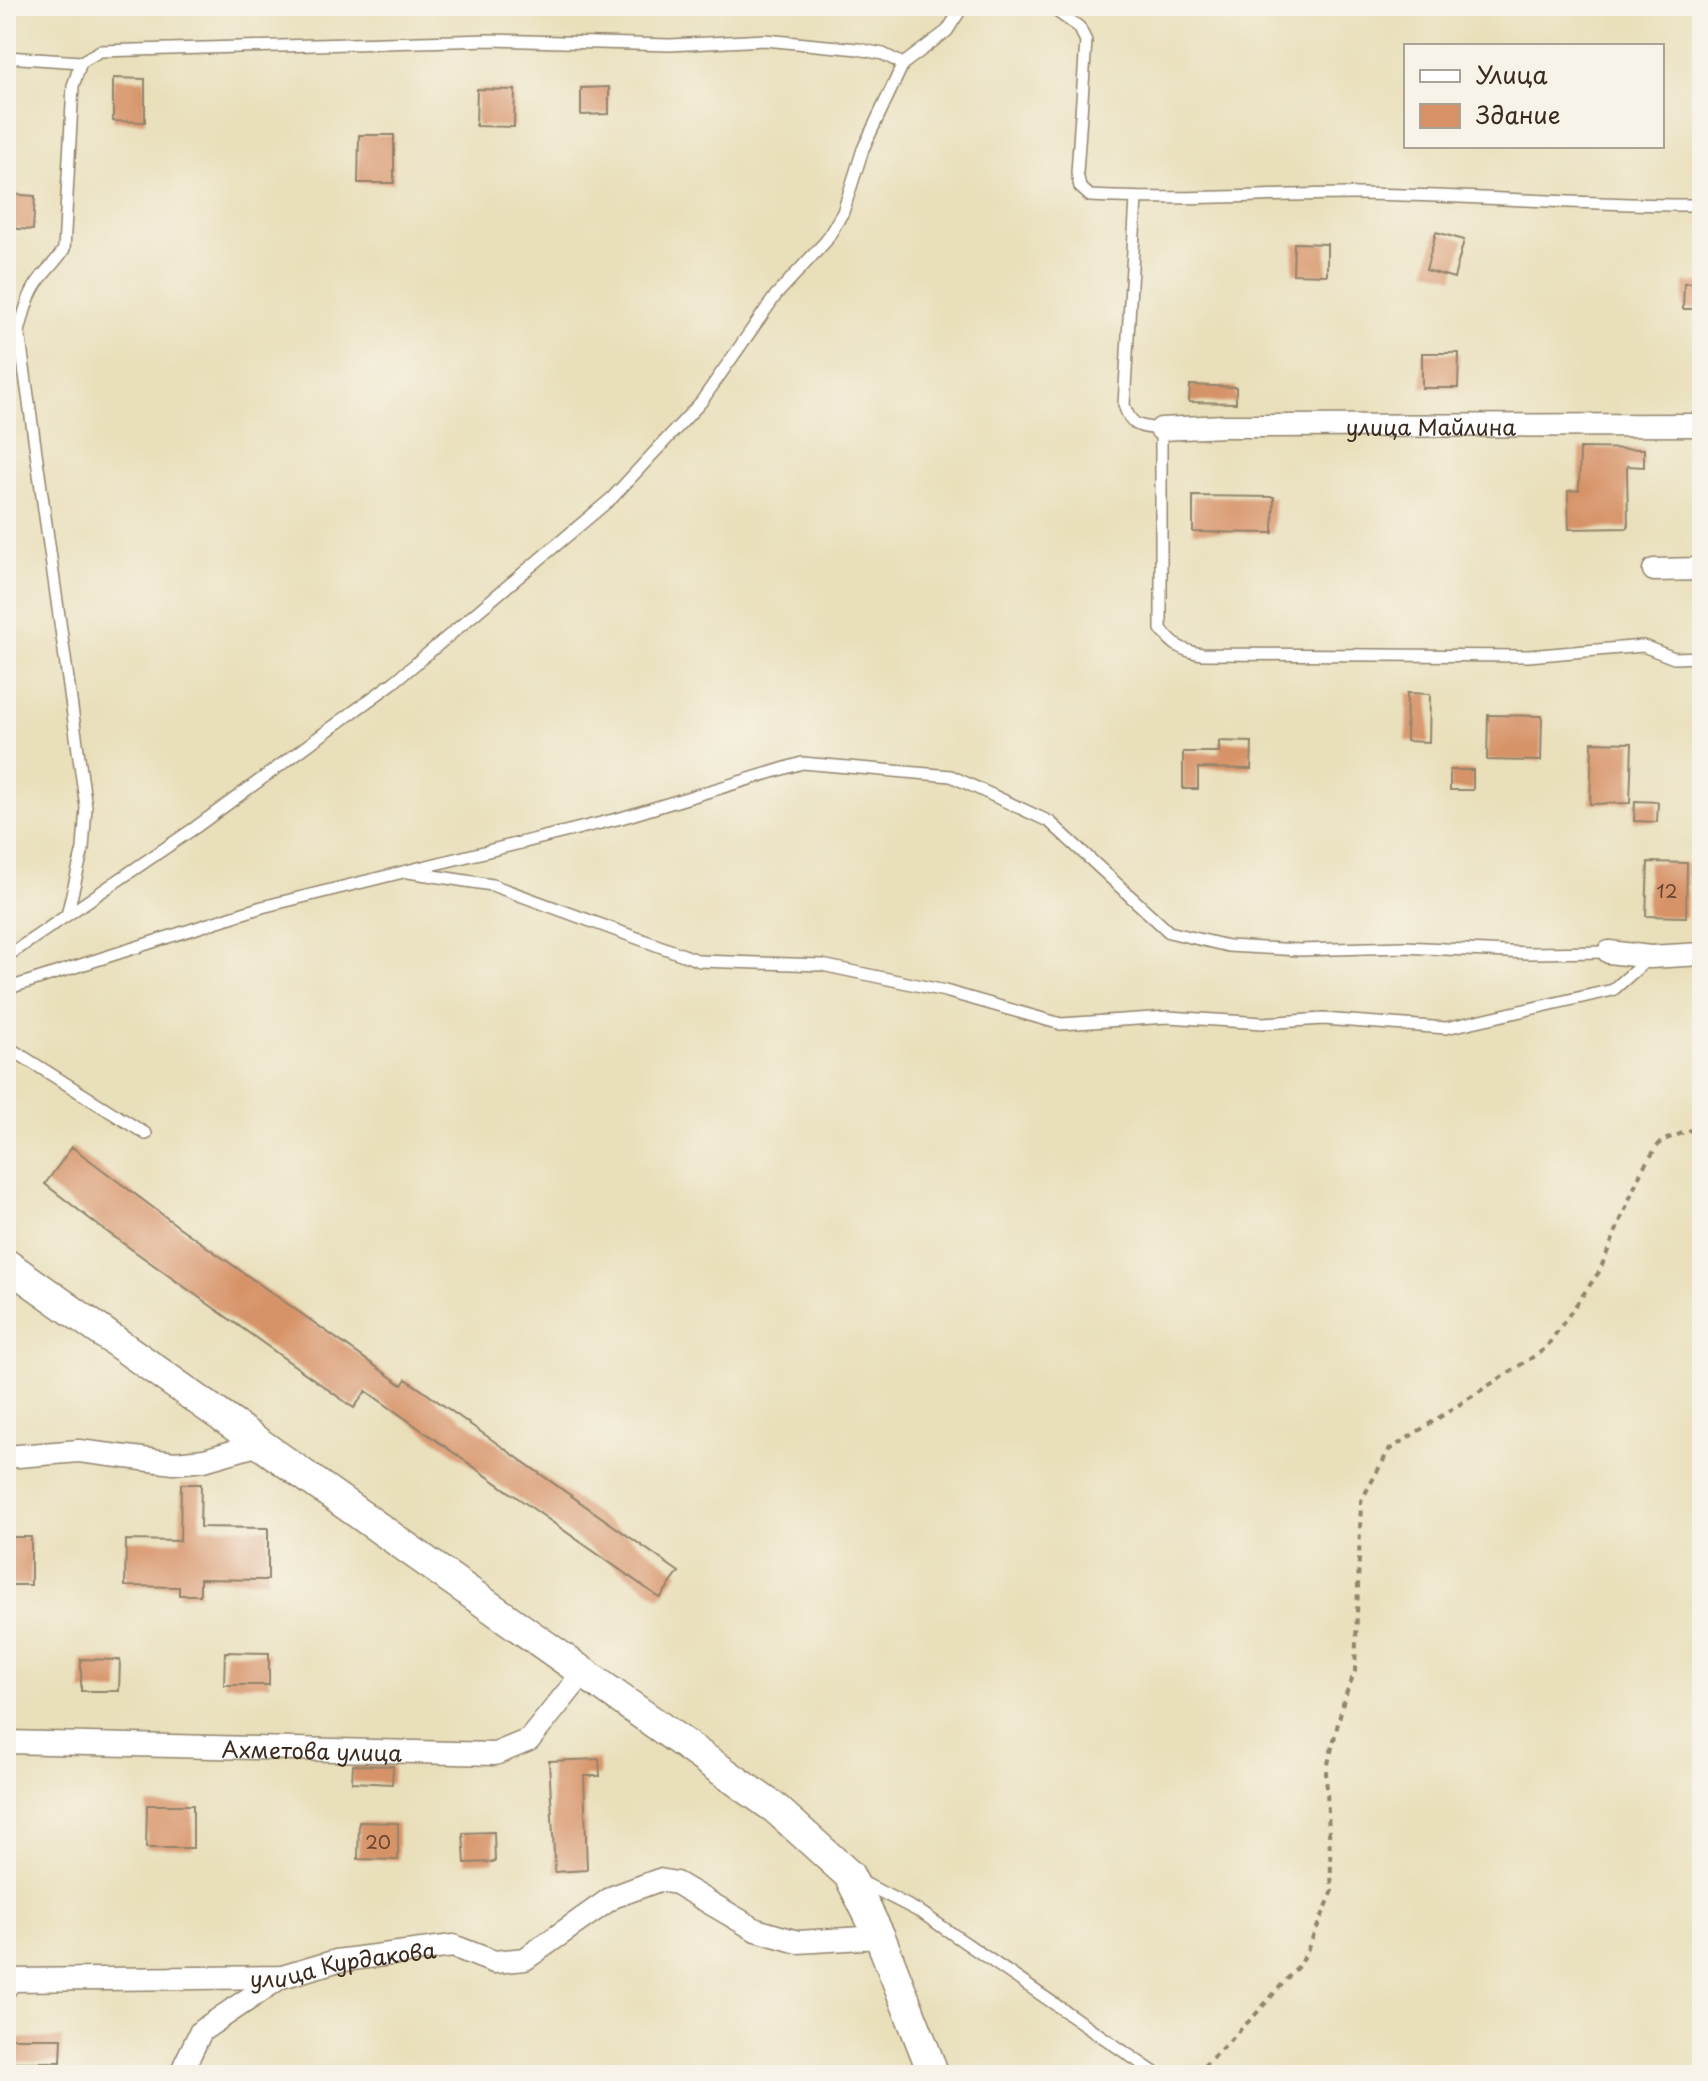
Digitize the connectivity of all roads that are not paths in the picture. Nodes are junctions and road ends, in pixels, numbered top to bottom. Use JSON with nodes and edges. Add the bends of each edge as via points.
{"nodes":[{"id":1,"x":963,"y":6,"type":"edge"},
{"id":2,"x":1049,"y":6,"type":"edge"},
{"id":3,"x":6,"y":57,"type":"edge"},
{"id":4,"x":81,"y":62,"type":"junction"},
{"id":5,"x":903,"y":64,"type":"junction"},
{"id":6,"x":1136,"y":199,"type":"junction"},
{"id":7,"x":1702,"y":205,"type":"edge"},
{"id":8,"x":1702,"y":425,"type":"edge"},
{"id":9,"x":1161,"y":429,"type":"junction"},
{"id":10,"x":1702,"y":569,"type":"edge"},
{"id":11,"x":1654,"y":570,"type":"dead end"},
{"id":12,"x":1702,"y":657,"type":"edge"},
{"id":13,"x":404,"y":872,"type":"junction"},
{"id":14,"x":67,"y":915,"type":"junction"},
{"id":15,"x":1609,"y":952,"type":"joint"},
{"id":16,"x":1702,"y":954,"type":"edge"},
{"id":17,"x":6,"y":957,"type":"edge"},
{"id":18,"x":1650,"y":957,"type":"junction"},
{"id":19,"x":6,"y":989,"type":"edge"},
{"id":20,"x":6,"y":1046,"type":"edge"},
{"id":21,"x":146,"y":1134,"type":"dead end"},
{"id":22,"x":6,"y":1264,"type":"edge"},
{"id":23,"x":260,"y":1444,"type":"junction"},
{"id":24,"x":6,"y":1457,"type":"edge"},
{"id":25,"x":584,"y":1672,"type":"junction"},
{"id":26,"x":6,"y":1742,"type":"edge"},
{"id":27,"x":849,"y":1875,"type":"junction"},
{"id":28,"x":880,"y":1937,"type":"junction"},
{"id":29,"x":282,"y":1977,"type":"junction"},
{"id":30,"x":6,"y":1987,"type":"edge"},
{"id":31,"x":180,"y":2075,"type":"edge"},
{"id":32,"x":934,"y":2075,"type":"edge"},
{"id":33,"x":1158,"y":2075,"type":"edge"}],
"edges":[{"from":1,"to":5,"type":"lane","via":[[947,31]]},
{"from":2,"to":6,"type":"lane","via":[[1079,27],[1086,41],[1080,187],[1090,196]]},
{"from":3,"to":4,"type":"lane"},
{"from":4,"to":5,"type":"lane","via":[[100,51],[489,40],[670,45],[765,40],[858,49]]},
{"from":4,"to":14,"type":"lane","via":[[73,86],[64,249],[29,297],[19,332],[86,807],[83,849]]},
{"from":5,"to":14,"type":"lane","via":[[863,149],[843,212],[826,241],[776,295],[701,402],[612,498],[394,682]]},
{"from":6,"to":7,"type":"lane","via":[[1357,194]]},
{"from":6,"to":9,"type":"lane","via":[[1124,405],[1128,418],[1140,427]]},
{"from":8,"to":9,"type":"street","name":"улица Майлина"},
{"from":9,"to":12,"type":"lane","via":[[1161,629],[1184,651],[1528,656],[1643,646],[1674,658]]},
{"from":10,"to":11,"type":"street"},
{"from":13,"to":15,"type":"lane","via":[[621,818],[802,763],[951,776],[1050,822],[1169,932],[1228,946]]},
{"from":13,"to":18,"type":"lane","via":[[492,885],[700,961],[822,965],[945,991],[1061,1024],[1168,1017],[1263,1023],[1323,1019],[1446,1028],[1613,990]]},
{"from":13,"to":19,"type":"lane","via":[[262,907]]},
{"from":14,"to":17,"type":"lane"},
{"from":15,"to":18,"type":"street"},
{"from":16,"to":18,"type":"street"},
{"from":20,"to":21,"type":"lane"},
{"from":22,"to":23,"type":"street"},
{"from":23,"to":24,"type":"street","via":[[174,1463],[79,1451]]},
{"from":23,"to":25,"type":"street"},
{"from":25,"to":26,"type":"street","name":"Ахметова улица","via":[[529,1740],[495,1754]]},
{"from":25,"to":27,"type":"street","via":[[776,1809]]},
{"from":27,"to":28,"type":"street"},
{"from":27,"to":33,"type":"lane","via":[[922,1913]]},
{"from":28,"to":29,"type":"street","name":"улица Курдакова","via":[[798,1942],[756,1930],[676,1883],[659,1880],[613,1897],[525,1959],[494,1962],[453,1946],[336,1961]]},
{"from":28,"to":32,"type":"street"},
{"from":29,"to":30,"type":"street","name":"улица Курдакова","via":[[11,1980]]},
{"from":29,"to":31,"type":"street","via":[[201,2031]]}]}
